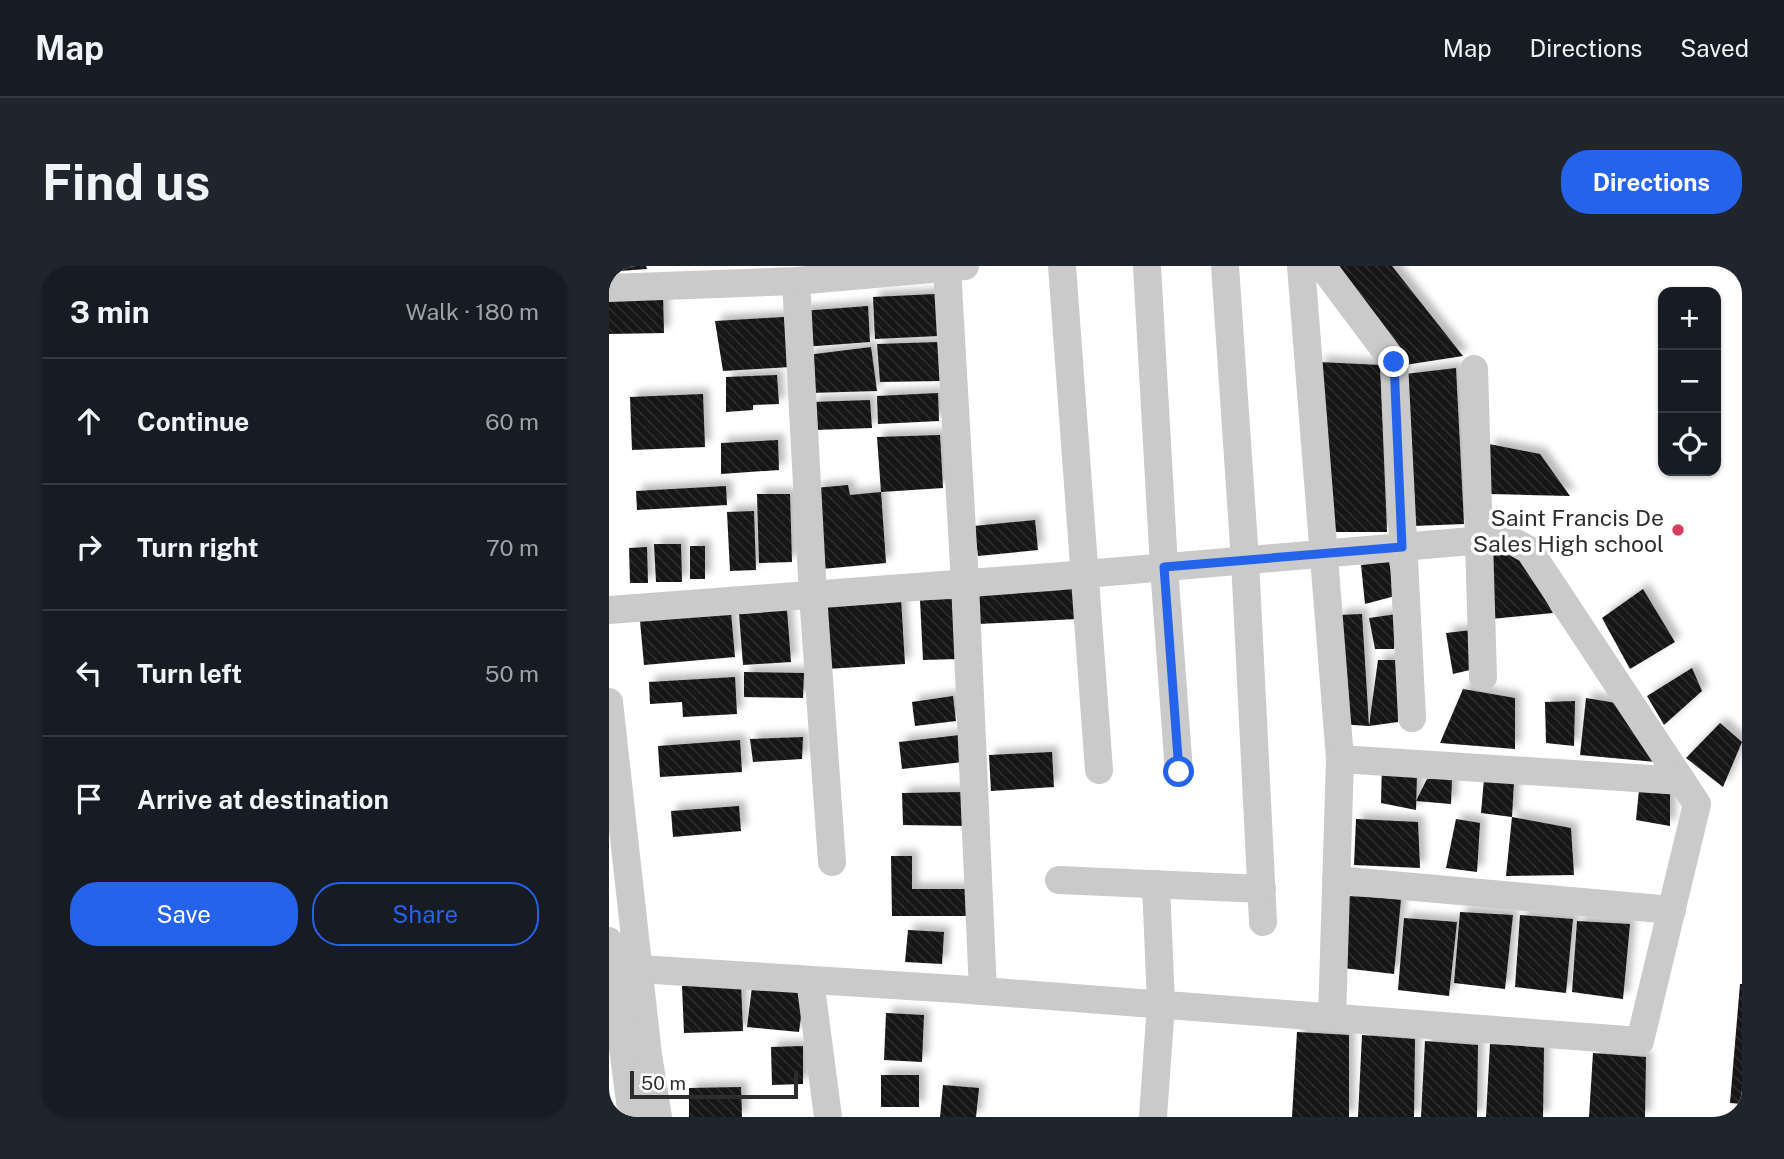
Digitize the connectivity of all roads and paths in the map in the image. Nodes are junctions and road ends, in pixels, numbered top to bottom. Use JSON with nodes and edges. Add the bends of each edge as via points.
{"nodes":[{"id":1,"x":1062,"y":266,"type":"edge"},
{"id":2,"x":1147,"y":266,"type":"edge"},
{"id":3,"x":1224,"y":266,"type":"edge"},
{"id":4,"x":1301,"y":266,"type":"edge"},
{"id":5,"x":1322,"y":266,"type":"edge"},
{"id":6,"x":956,"y":267,"type":"edge"},
{"id":7,"x":796,"y":281,"type":"junction"},
{"id":8,"x":609,"y":288,"type":"edge"},
{"id":9,"x":1474,"y":369,"type":"dead end"},
{"id":10,"x":1480,"y":540,"type":"junction"},
{"id":11,"x":1402,"y":547,"type":"junction"},
{"id":12,"x":1325,"y":553,"type":"junction"},
{"id":13,"x":1245,"y":560,"type":"junction"},
{"id":14,"x":1164,"y":567,"type":"junction"},
{"id":15,"x":1084,"y":574,"type":"junction"},
{"id":16,"x":965,"y":583,"type":"junction"},
{"id":17,"x":813,"y":595,"type":"junction"},
{"id":18,"x":609,"y":610,"type":"edge"},
{"id":19,"x":1483,"y":677,"type":"dead end"},
{"id":20,"x":609,"y":702,"type":"edge"},
{"id":21,"x":1412,"y":718,"type":"dead end"},
{"id":22,"x":1340,"y":759,"type":"junction"},
{"id":23,"x":1099,"y":770,"type":"dead end"},
{"id":24,"x":1179,"y":772,"type":"dead end"},
{"id":25,"x":1682,"y":781,"type":"junction"},
{"id":26,"x":832,"y":862,"type":"dead end"},
{"id":27,"x":1059,"y":880,"type":"dead end"},
{"id":28,"x":1336,"y":880,"type":"junction"},
{"id":29,"x":1156,"y":884,"type":"junction"},
{"id":30,"x":1262,"y":888,"type":"junction"},
{"id":31,"x":1672,"y":910,"type":"junction"},
{"id":32,"x":1263,"y":922,"type":"dead end"},
{"id":33,"x":617,"y":960,"type":"edge"},
{"id":34,"x":810,"y":980,"type":"junction"},
{"id":35,"x":983,"y":991,"type":"junction"},
{"id":36,"x":1161,"y":1004,"type":"junction"},
{"id":37,"x":1332,"y":1018,"type":"junction"},
{"id":38,"x":617,"y":1061,"type":"edge"},
{"id":39,"x":632,"y":1117,"type":"edge"},
{"id":40,"x":658,"y":1117,"type":"edge"},
{"id":41,"x":828,"y":1117,"type":"edge"},
{"id":42,"x":1153,"y":1117,"type":"edge"}],
"edges":[{"from":1,"to":15,"type":"street"},
{"from":2,"to":14,"type":"street"},
{"from":3,"to":13,"type":"street"},
{"from":4,"to":12,"type":"street"},
{"from":5,"to":11,"type":"street","via":[[1394,362]]},
{"from":6,"to":7,"type":"street"},
{"from":6,"to":16,"type":"street"},
{"from":7,"to":8,"type":"street"},
{"from":7,"to":17,"type":"street"},
{"from":9,"to":10,"type":"street"},
{"from":10,"to":11,"type":"street"},
{"from":10,"to":19,"type":"street"},
{"from":10,"to":25,"type":"street","via":[[1507,538],[1529,550]]},
{"from":11,"to":12,"type":"street"},
{"from":11,"to":21,"type":"street"},
{"from":12,"to":13,"type":"street"},
{"from":12,"to":22,"type":"street"},
{"from":13,"to":14,"type":"street"},
{"from":13,"to":30,"type":"street"},
{"from":14,"to":15,"type":"street"},
{"from":14,"to":24,"type":"street"},
{"from":15,"to":16,"type":"street"},
{"from":15,"to":23,"type":"street"},
{"from":16,"to":17,"type":"street"},
{"from":16,"to":35,"type":"street"},
{"from":17,"to":18,"type":"street"},
{"from":17,"to":26,"type":"street"},
{"from":20,"to":33,"type":"street"},
{"from":22,"to":25,"type":"street"},
{"from":22,"to":28,"type":"street"},
{"from":25,"to":31,"type":"street","via":[[1697,804]]},
{"from":27,"to":29,"type":"street"},
{"from":28,"to":31,"type":"street"},
{"from":28,"to":37,"type":"street"},
{"from":29,"to":30,"type":"street"},
{"from":29,"to":36,"type":"street"},
{"from":30,"to":32,"type":"street"},
{"from":31,"to":37,"type":"street","via":[[1640,1041]]},
{"from":33,"to":34,"type":"street"},
{"from":33,"to":38,"type":"street"},
{"from":33,"to":40,"type":"street"},
{"from":34,"to":35,"type":"street"},
{"from":34,"to":41,"type":"street"},
{"from":35,"to":36,"type":"street"},
{"from":36,"to":37,"type":"street"},
{"from":36,"to":42,"type":"street"},
{"from":38,"to":39,"type":"street"}]}
